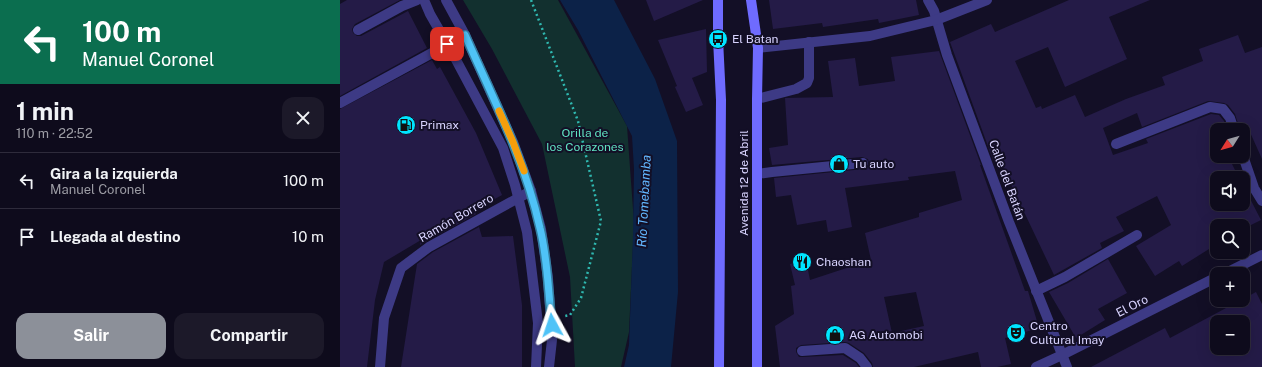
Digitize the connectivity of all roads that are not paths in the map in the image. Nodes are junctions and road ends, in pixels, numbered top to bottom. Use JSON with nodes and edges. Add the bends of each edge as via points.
{"nodes":[{"id":1,"x":417,"y":0,"type":"edge"},
{"id":2,"x":424,"y":0,"type":"edge"},
{"id":3,"x":446,"y":0,"type":"edge"},
{"id":4,"x":718,"y":0,"type":"edge"},
{"id":5,"x":751,"y":0,"type":"edge"},
{"id":6,"x":928,"y":0,"type":"edge"},
{"id":7,"x":987,"y":0,"type":"edge"},
{"id":8,"x":936,"y":20,"type":"junction"},
{"id":9,"x":358,"y":30,"type":"dead end"},
{"id":10,"x":465,"y":35,"type":"junction"},
{"id":11,"x":809,"y":42,"type":"junction"},
{"id":12,"x":447,"y":44,"type":"junction"},
{"id":13,"x":758,"y":48,"type":"junction"},
{"id":14,"x":757,"y":99,"type":"junction"},
{"id":15,"x":340,"y":103,"type":"edge"},
{"id":16,"x":1232,"y":123,"type":"edge"},
{"id":17,"x":1116,"y":144,"type":"dead end"},
{"id":18,"x":864,"y":163,"type":"dead end"},
{"id":19,"x":1245,"y":163,"type":"edge"},
{"id":20,"x":757,"y":174,"type":"junction"},
{"id":21,"x":531,"y":191,"type":"junction"},
{"id":22,"x":519,"y":198,"type":"junction"},
{"id":23,"x":1262,"y":201,"type":"edge"},
{"id":24,"x":1137,"y":235,"type":"dead end"},
{"id":25,"x":1262,"y":255,"type":"edge"},
{"id":26,"x":1238,"y":267,"type":"edge"},
{"id":27,"x":1210,"y":281,"type":"edge"},
{"id":28,"x":1036,"y":291,"type":"junction"},
{"id":29,"x":802,"y":351,"type":"dead end"},
{"id":30,"x":1062,"y":355,"type":"junction"},
{"id":31,"x":380,"y":367,"type":"edge"},
{"id":32,"x":536,"y":367,"type":"edge"},
{"id":33,"x":549,"y":367,"type":"edge"},
{"id":34,"x":719,"y":367,"type":"edge"},
{"id":35,"x":757,"y":367,"type":"edge"},
{"id":36,"x":867,"y":367,"type":"edge"},
{"id":37,"x":1036,"y":367,"type":"edge"},
{"id":38,"x":1067,"y":367,"type":"edge"}],
"edges":[{"from":1,"to":9,"type":"street"},
{"from":2,"to":12,"type":"street"},
{"from":3,"to":10,"type":"street"},
{"from":4,"to":34,"type":"main road","name":"Avenida 12 de Abril","via":[[721,100]]},
{"from":5,"to":13,"type":"main road","name":"Avenida 12 de Abril"},
{"from":6,"to":8,"type":"street","name":"Calle del Batán"},
{"from":7,"to":8,"type":"street"},
{"from":8,"to":11,"type":"street","via":[[870,36]]},
{"from":8,"to":28,"type":"street","name":"Calle del Batán","via":[[946,55]]},
{"from":10,"to":12,"type":"street"},
{"from":10,"to":21,"type":"street","via":[[513,142]]},
{"from":11,"to":13,"type":"street"},
{"from":11,"to":14,"type":"street","via":[[809,78],[806,83],[796,89]]},
{"from":12,"to":15,"type":"street"},
{"from":12,"to":22,"type":"street","via":[[503,148]]},
{"from":13,"to":14,"type":"main road","name":"Avenida 12 de Abril"},
{"from":14,"to":20,"type":"main road","name":"Avenida 12 de Abril"},
{"from":16,"to":17,"type":"street","via":[[1223,109],[1210,107]]},
{"from":18,"to":20,"type":"street"},
{"from":19,"to":23,"type":"street","via":[[1254,188]]},
{"from":20,"to":35,"type":"main road","name":"Avenida 12 de Abril"},
{"from":21,"to":22,"type":"street","name":"Ramón Borrero"},
{"from":21,"to":33,"type":"street","via":[[541,229],[548,278],[552,340]]},
{"from":22,"to":31,"type":"street","name":"Ramón Borrero","via":[[429,247],[401,268],[384,318]]},
{"from":22,"to":32,"type":"street","via":[[528,232],[538,323]]},
{"from":24,"to":28,"type":"street"},
{"from":25,"to":26,"type":"street"},
{"from":27,"to":30,"type":"street","name":"El Oro"},
{"from":28,"to":30,"type":"street","name":"Calle del Batán"},
{"from":29,"to":36,"type":"street","via":[[845,348],[860,358]]},
{"from":30,"to":37,"type":"street","name":"El Oro"},
{"from":30,"to":38,"type":"street","name":"Calle del Batán"}]}
